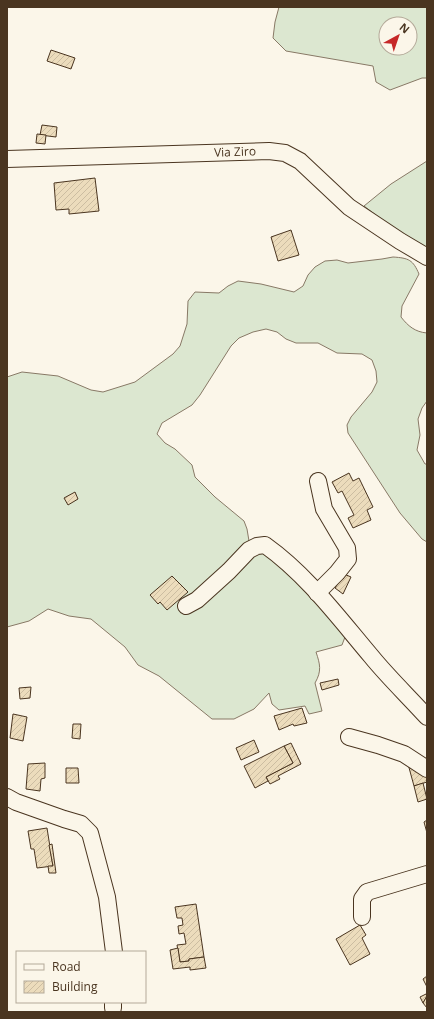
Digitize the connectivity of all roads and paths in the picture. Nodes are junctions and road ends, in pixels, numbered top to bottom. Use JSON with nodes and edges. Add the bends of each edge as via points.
{"nodes":[{"id":1,"x":7,"y":159,"type":"edge"},
{"id":2,"x":427,"y":257,"type":"edge"},
{"id":3,"x":318,"y":481,"type":"dead end"},
{"id":4,"x":317,"y":593,"type":"junction"},
{"id":5,"x":186,"y":606,"type":"dead end"},
{"id":6,"x":427,"y":717,"type":"edge"},
{"id":7,"x":349,"y":737,"type":"dead end"},
{"id":8,"x":427,"y":769,"type":"edge"},
{"id":9,"x":7,"y":797,"type":"edge"},
{"id":10,"x":427,"y":874,"type":"edge"},
{"id":11,"x":362,"y":917,"type":"dead end"},
{"id":12,"x":114,"y":951,"type":"edge"}],
"edges":[{"from":1,"to":2,"type":"street","name":"Via Ziro","via":[[269,151],[284,153],[300,161],[349,207]]},
{"from":3,"to":4,"type":"street","via":[[324,509],[347,548],[348,559]]},
{"from":4,"to":5,"type":"street","via":[[280,556],[261,546],[249,550],[197,600]]},
{"from":4,"to":6,"type":"street","via":[[330,605],[371,657]]},
{"from":7,"to":8,"type":"street","via":[[404,754]]},
{"from":9,"to":12,"type":"street","via":[[23,805],[81,824],[90,833],[107,896]]},
{"from":10,"to":11,"type":"street","via":[[367,892],[362,899]]}]}
